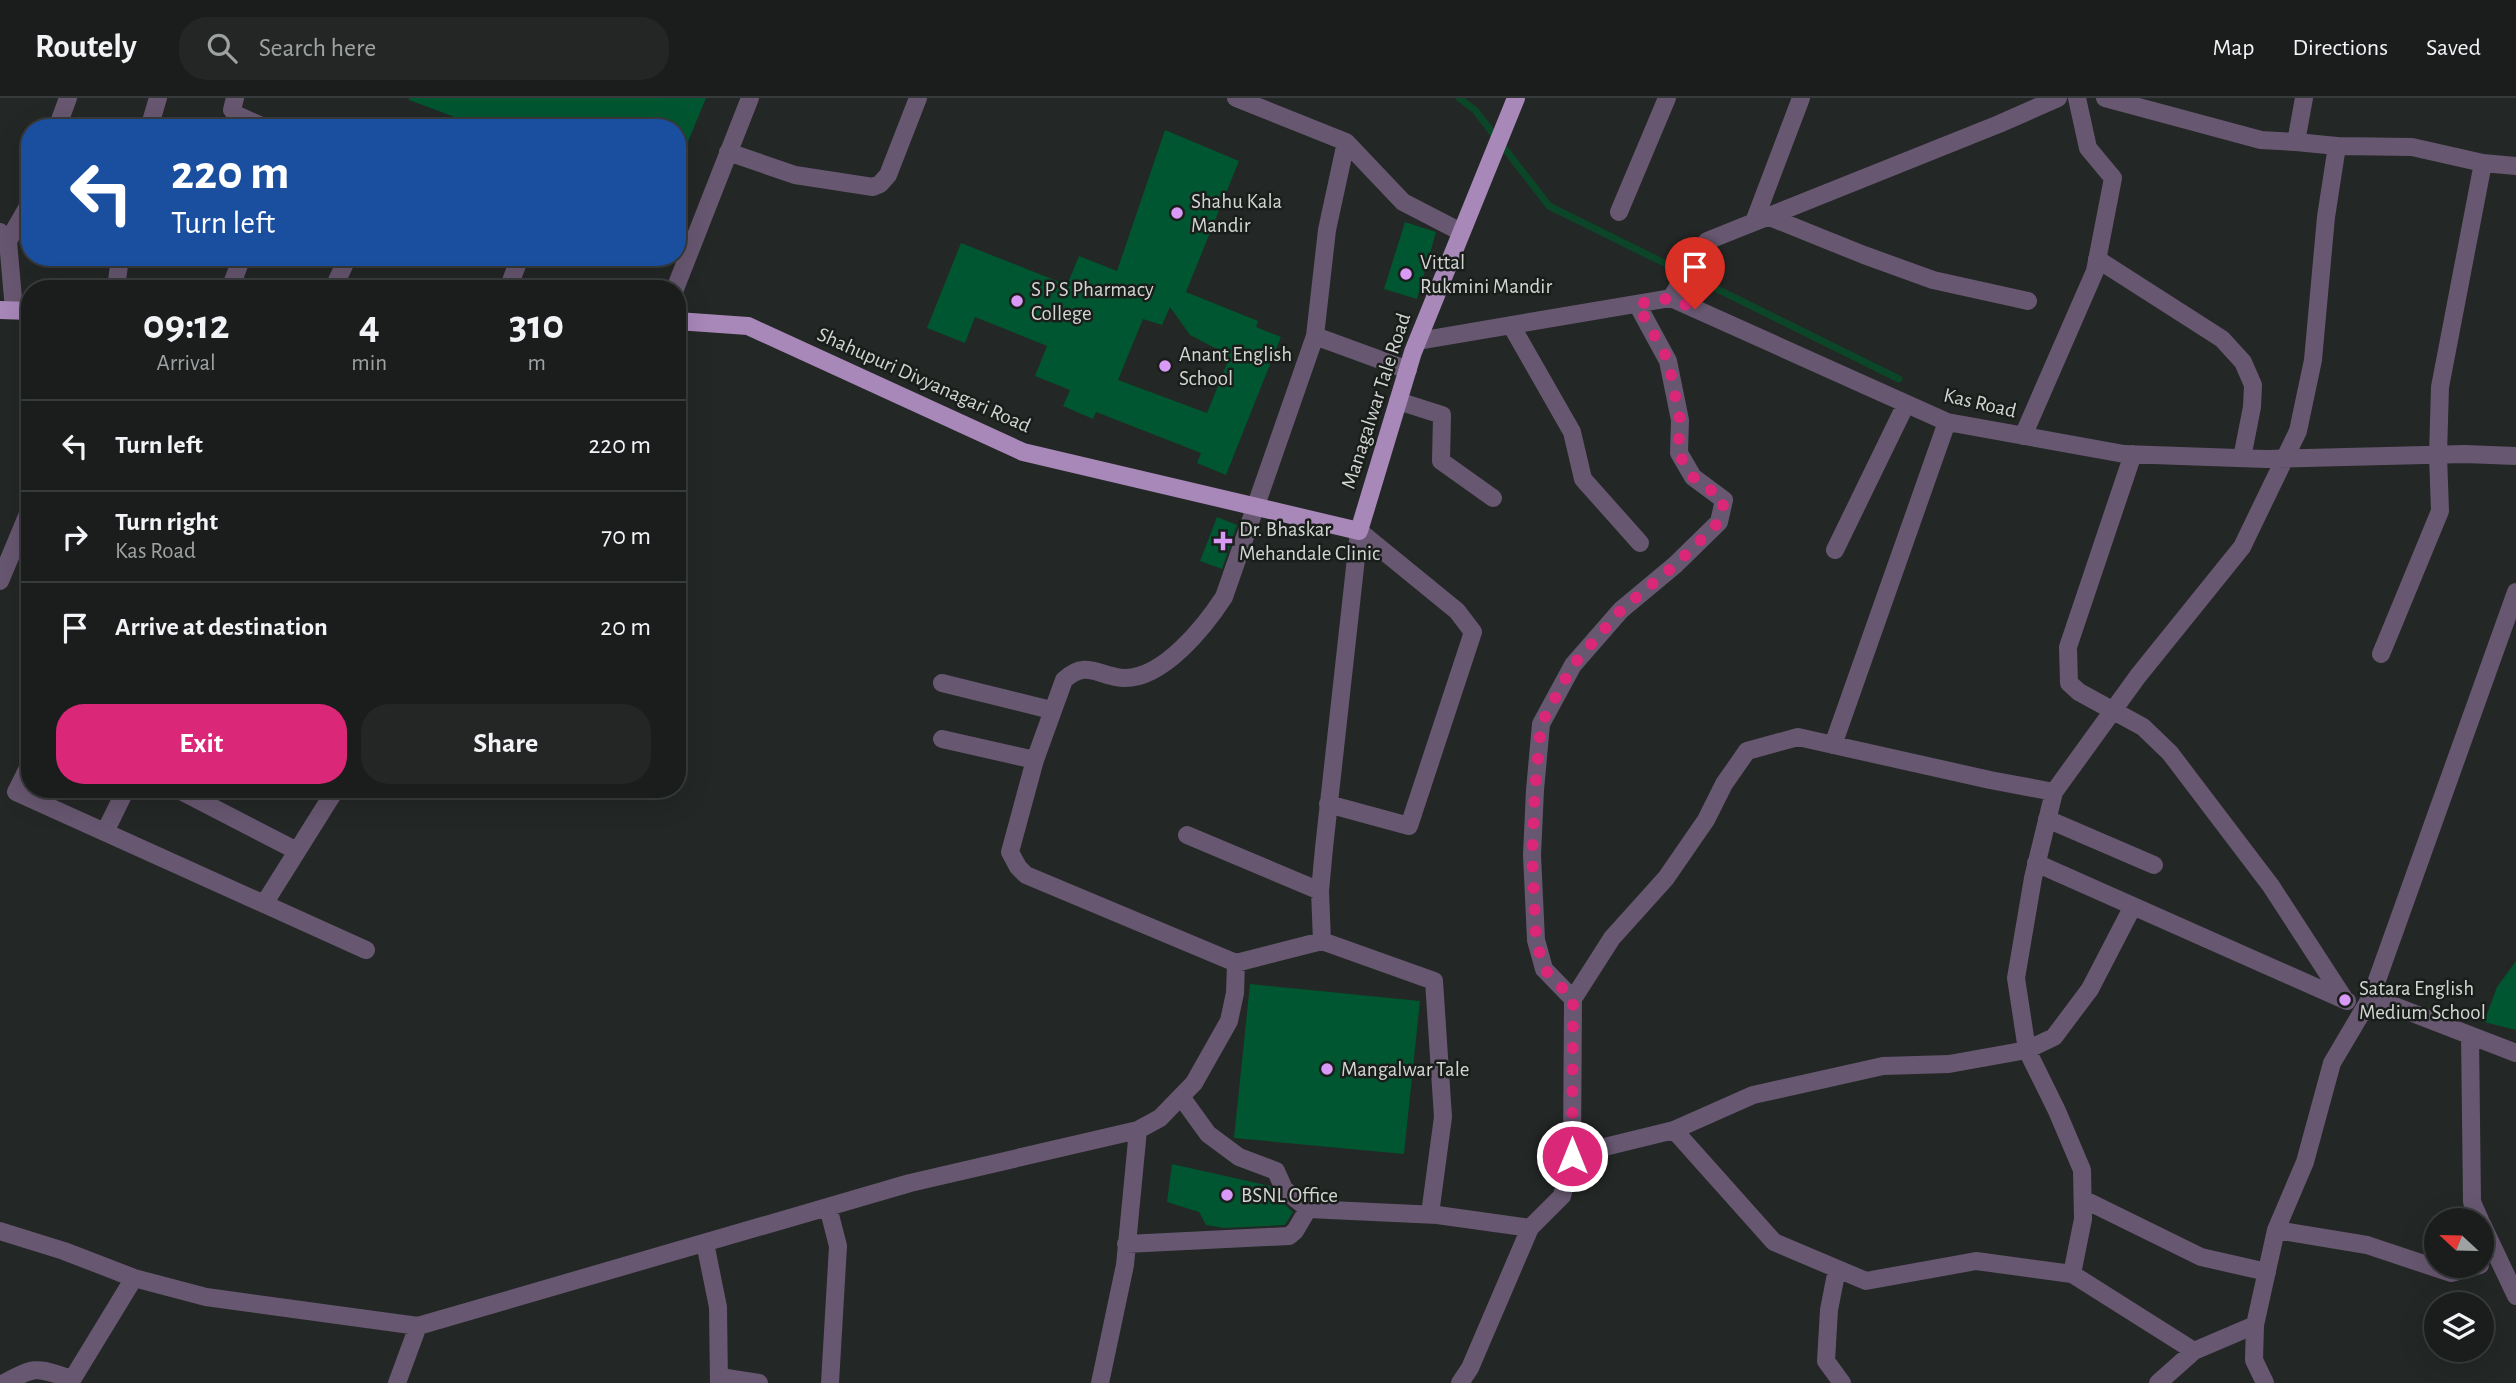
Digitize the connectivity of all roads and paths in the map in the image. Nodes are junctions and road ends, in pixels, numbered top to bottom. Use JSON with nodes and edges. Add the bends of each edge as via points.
{"nodes":[{"id":1,"x":68,"y":98,"type":"edge"},
{"id":2,"x":235,"y":98,"type":"edge"},
{"id":3,"x":750,"y":98,"type":"edge"},
{"id":4,"x":918,"y":98,"type":"edge"},
{"id":5,"x":1236,"y":98,"type":"edge"},
{"id":6,"x":1516,"y":98,"type":"edge"},
{"id":7,"x":1667,"y":98,"type":"edge"},
{"id":8,"x":1801,"y":98,"type":"edge"},
{"id":9,"x":2026,"y":98,"type":"edge"},
{"id":10,"x":2077,"y":98,"type":"edge"},
{"id":11,"x":2105,"y":98,"type":"edge"},
{"id":12,"x":2304,"y":98,"type":"edge"},
{"id":13,"x":155,"y":99,"type":"edge"},
{"id":14,"x":2051,"y":101,"type":"edge"},
{"id":15,"x":60,"y":119,"type":"edge"},
{"id":16,"x":151,"y":119,"type":"edge"},
{"id":17,"x":246,"y":119,"type":"edge"},
{"id":18,"x":1346,"y":142,"type":"junction"},
{"id":19,"x":2296,"y":142,"type":"junction"},
{"id":20,"x":2337,"y":146,"type":"junction"},
{"id":21,"x":728,"y":152,"type":"junction"},
{"id":22,"x":2483,"y":163,"type":"junction"},
{"id":23,"x":2516,"y":166,"type":"edge"},
{"id":24,"x":1619,"y":212,"type":"dead end"},
{"id":25,"x":21,"y":215,"type":"edge"},
{"id":26,"x":1761,"y":219,"type":"junction"},
{"id":27,"x":1461,"y":232,"type":"junction"},
{"id":28,"x":4,"y":237,"type":"edge"},
{"id":29,"x":2098,"y":259,"type":"junction"},
{"id":30,"x":686,"y":261,"type":"edge"},
{"id":31,"x":1671,"y":298,"type":"junction"},
{"id":32,"x":2028,"y":301,"type":"dead end"},
{"id":33,"x":1637,"y":304,"type":"junction"},
{"id":34,"x":15,"y":311,"type":"edge"},
{"id":35,"x":686,"y":322,"type":"edge"},
{"id":36,"x":1511,"y":325,"type":"junction"},
{"id":37,"x":1315,"y":336,"type":"junction"},
{"id":38,"x":1418,"y":341,"type":"junction"},
{"id":39,"x":1408,"y":370,"type":"junction"},
{"id":40,"x":1398,"y":401,"type":"junction"},
{"id":41,"x":1906,"y":404,"type":"junction"},
{"id":42,"x":1947,"y":422,"type":"junction"},
{"id":43,"x":2022,"y":436,"type":"junction"},
{"id":44,"x":2133,"y":454,"type":"junction"},
{"id":45,"x":2438,"y":455,"type":"junction"},
{"id":46,"x":2516,"y":456,"type":"edge"},
{"id":47,"x":2242,"y":458,"type":"junction"},
{"id":48,"x":2285,"y":458,"type":"junction"},
{"id":49,"x":1493,"y":498,"type":"dead end"},
{"id":50,"x":1257,"y":507,"type":"junction"},
{"id":51,"x":21,"y":531,"type":"edge"},
{"id":52,"x":1359,"y":531,"type":"junction"},
{"id":53,"x":1640,"y":543,"type":"dead end"},
{"id":54,"x":1835,"y":550,"type":"dead end"},
{"id":55,"x":0,"y":581,"type":"edge"},
{"id":56,"x":2516,"y":592,"type":"edge"},
{"id":57,"x":2381,"y":654,"type":"dead end"},
{"id":58,"x":942,"y":684,"type":"dead end"},
{"id":59,"x":1051,"y":710,"type":"junction"},
{"id":60,"x":2113,"y":711,"type":"junction"},
{"id":61,"x":942,"y":739,"type":"dead end"},
{"id":62,"x":1833,"y":745,"type":"junction"},
{"id":63,"x":1035,"y":760,"type":"junction"},
{"id":64,"x":2054,"y":792,"type":"junction"},
{"id":65,"x":29,"y":798,"type":"edge"},
{"id":66,"x":122,"y":798,"type":"edge"},
{"id":67,"x":194,"y":798,"type":"edge"},
{"id":68,"x":329,"y":798,"type":"edge"},
{"id":69,"x":1328,"y":804,"type":"junction"},
{"id":70,"x":2047,"y":820,"type":"junction"},
{"id":71,"x":105,"y":832,"type":"junction"},
{"id":72,"x":1188,"y":835,"type":"dead end"},
{"id":73,"x":297,"y":851,"type":"junction"},
{"id":74,"x":2036,"y":863,"type":"junction"},
{"id":75,"x":2154,"y":865,"type":"dead end"},
{"id":76,"x":1320,"y":891,"type":"junction"},
{"id":77,"x":264,"y":904,"type":"junction"},
{"id":78,"x":2133,"y":906,"type":"junction"},
{"id":79,"x":1322,"y":941,"type":"junction"},
{"id":80,"x":366,"y":950,"type":"dead end"},
{"id":81,"x":1236,"y":963,"type":"junction"},
{"id":82,"x":1573,"y":999,"type":"junction"},
{"id":83,"x":2345,"y":1000,"type":"junction"},
{"id":84,"x":2367,"y":1003,"type":"junction"},
{"id":85,"x":2470,"y":1036,"type":"junction"},
{"id":86,"x":2027,"y":1050,"type":"junction"},
{"id":87,"x":2516,"y":1052,"type":"edge"},
{"id":88,"x":1182,"y":1098,"type":"junction"},
{"id":89,"x":1139,"y":1130,"type":"junction"},
{"id":90,"x":1674,"y":1130,"type":"junction"},
{"id":91,"x":1572,"y":1156,"type":"junction"},
{"id":92,"x":2083,"y":1199,"type":"junction"},
{"id":93,"x":828,"y":1207,"type":"junction"},
{"id":94,"x":2475,"y":1208,"type":"edge"},
{"id":95,"x":1308,"y":1209,"type":"junction"},
{"id":96,"x":1438,"y":1215,"type":"junction"},
{"id":97,"x":1530,"y":1228,"type":"junction"},
{"id":98,"x":2276,"y":1230,"type":"junction"},
{"id":99,"x":0,"y":1231,"type":"edge"},
{"id":100,"x":705,"y":1243,"type":"junction"},
{"id":101,"x":1126,"y":1244,"type":"junction"},
{"id":102,"x":2424,"y":1264,"type":"edge"},
{"id":103,"x":1837,"y":1269,"type":"junction"},
{"id":104,"x":2267,"y":1272,"type":"junction"},
{"id":105,"x":2494,"y":1272,"type":"edge"},
{"id":106,"x":2072,"y":1274,"type":"junction"},
{"id":107,"x":134,"y":1278,"type":"junction"},
{"id":108,"x":2516,"y":1296,"type":"edge"},
{"id":109,"x":2255,"y":1325,"type":"junction"},
{"id":110,"x":418,"y":1326,"type":"junction"},
{"id":111,"x":2194,"y":1351,"type":"junction"},
{"id":112,"x":720,"y":1380,"type":"edge"},
{"id":113,"x":71,"y":1381,"type":"edge"},
{"id":114,"x":4,"y":1383,"type":"edge"},
{"id":115,"x":397,"y":1383,"type":"edge"},
{"id":116,"x":759,"y":1383,"type":"edge"},
{"id":117,"x":830,"y":1383,"type":"edge"},
{"id":118,"x":1100,"y":1383,"type":"edge"},
{"id":119,"x":1460,"y":1383,"type":"edge"},
{"id":120,"x":1842,"y":1383,"type":"edge"},
{"id":121,"x":2158,"y":1383,"type":"edge"},
{"id":122,"x":2265,"y":1383,"type":"edge"}],
"edges":[{"from":1,"to":15,"type":"street"},
{"from":2,"to":17,"type":"street","via":[[232,110]]},
{"from":3,"to":21,"type":"street"},
{"from":4,"to":21,"type":"street","via":[[887,175],[873,187],[795,175]]},
{"from":5,"to":18,"type":"street"},
{"from":6,"to":27,"type":"main road","name":"Managalwar Tale Road"},
{"from":7,"to":24,"type":"street"},
{"from":8,"to":26,"type":"street"},
{"from":9,"to":14,"type":"street"},
{"from":10,"to":29,"type":"street","via":[[2088,148],[2113,178]]},
{"from":11,"to":19,"type":"street","via":[[2261,140]]},
{"from":12,"to":19,"type":"street"},
{"from":13,"to":16,"type":"street"},
{"from":14,"to":26,"type":"street"},
{"from":18,"to":27,"type":"street","via":[[1403,202]]},
{"from":18,"to":37,"type":"street","via":[[1327,230]]},
{"from":19,"to":20,"type":"street"},
{"from":20,"to":22,"type":"street","via":[[2412,147]]},
{"from":20,"to":48,"type":"street","via":[[2313,360],[2298,431]]},
{"from":21,"to":30,"type":"street"},
{"from":22,"to":23,"type":"street"},
{"from":22,"to":45,"type":"street","via":[[2440,387]]},
{"from":25,"to":28,"type":"street"},
{"from":26,"to":31,"type":"street","via":[[1707,241]]},
{"from":26,"to":32,"type":"street","via":[[1933,280]]},
{"from":27,"to":38,"type":"main road","name":"Managalwar Tale Road"},
{"from":28,"to":34,"type":"street"},
{"from":29,"to":43,"type":"street"},
{"from":29,"to":47,"type":"street","via":[[2222,339],[2243,362],[2253,384]]},
{"from":31,"to":33,"type":"street"},
{"from":31,"to":41,"type":"street","name":"Kas Road"},
{"from":33,"to":36,"type":"street"},
{"from":33,"to":82,"type":"street","via":[[1668,360],[1680,420],[1678,453],[1693,477],[1724,500],[1719,522],[1621,610],[1573,665],[1541,724],[1532,855],[1536,940],[1544,969]]},
{"from":35,"to":50,"type":"main road","name":"Shahupuri Divyanagari Road","via":[[748,326],[1023,452]]},
{"from":36,"to":38,"type":"street"},
{"from":36,"to":53,"type":"street","via":[[1572,432],[1583,480]]},
{"from":37,"to":39,"type":"street"},
{"from":37,"to":50,"type":"street"},
{"from":38,"to":39,"type":"main road","name":"Managalwar Tale Road"},
{"from":39,"to":40,"type":"main road","name":"Managalwar Tale Road"},
{"from":40,"to":49,"type":"street","via":[[1442,415],[1441,461]]},
{"from":40,"to":52,"type":"main road","name":"Managalwar Tale Road"},
{"from":41,"to":42,"type":"street","name":"Kas Road"},
{"from":41,"to":54,"type":"street"},
{"from":42,"to":43,"type":"street","name":"Kas Road"},
{"from":42,"to":62,"type":"street"},
{"from":43,"to":44,"type":"street","name":"Kas Road"},
{"from":44,"to":47,"type":"street","name":"Kas Road"},
{"from":44,"to":60,"type":"street","via":[[2068,648],[2069,683]]},
{"from":45,"to":46,"type":"street","name":"Kas Road"},
{"from":45,"to":48,"type":"street","name":"Kas Road"},
{"from":45,"to":57,"type":"street","via":[[2440,511]]},
{"from":47,"to":48,"type":"street","name":"Kas Road"},
{"from":48,"to":60,"type":"street","via":[[2242,547]]},
{"from":50,"to":52,"type":"main road","name":"Shahupuri Divyanagari Road"},
{"from":50,"to":59,"type":"street","via":[[1224,597],[1206,624],[1168,660],[1139,676],[1124,678],[1088,668],[1070,674]]},
{"from":51,"to":55,"type":"street"},
{"from":52,"to":69,"type":"street","name":"Managalwar Tale Road"},
{"from":52,"to":69,"type":"street","via":[[1457,611],[1473,632],[1409,826]]},
{"from":56,"to":84,"type":"street"},
{"from":58,"to":59,"type":"street"},
{"from":59,"to":63,"type":"street"},
{"from":60,"to":64,"type":"street"},
{"from":60,"to":83,"type":"street","via":[[2143,727],[2171,753],[2272,886]]},
{"from":61,"to":63,"type":"street"},
{"from":62,"to":64,"type":"street"},
{"from":62,"to":82,"type":"street","via":[[1798,737],[1748,751],[1666,878],[1612,938]]},
{"from":63,"to":81,"type":"street","via":[[1010,852],[1026,876]]},
{"from":64,"to":70,"type":"street"},
{"from":65,"to":71,"type":"street"},
{"from":66,"to":71,"type":"street"},
{"from":67,"to":73,"type":"street"},
{"from":68,"to":73,"type":"street"},
{"from":69,"to":76,"type":"street","name":"Managalwar Tale Road"},
{"from":70,"to":74,"type":"street"},
{"from":70,"to":75,"type":"street"},
{"from":71,"to":77,"type":"street"},
{"from":72,"to":76,"type":"street"},
{"from":73,"to":77,"type":"street"},
{"from":74,"to":78,"type":"street"},
{"from":74,"to":86,"type":"street","via":[[2017,978]]},
{"from":76,"to":79,"type":"street","name":"Managalwar Tale Road"},
{"from":77,"to":80,"type":"street"},
{"from":78,"to":83,"type":"street"},
{"from":78,"to":86,"type":"street","via":[[2084,999],[2054,1037]]},
{"from":79,"to":81,"type":"street"},
{"from":79,"to":96,"type":"street","via":[[1434,981],[1443,1117],[1430,1214]]},
{"from":81,"to":88,"type":"street","via":[[1229,1021]]},
{"from":82,"to":91,"type":"street"},
{"from":83,"to":84,"type":"street"},
{"from":84,"to":85,"type":"street"},
{"from":84,"to":98,"type":"street","via":[[2332,1063],[2305,1162]]},
{"from":85,"to":87,"type":"street"},
{"from":85,"to":94,"type":"street"},
{"from":86,"to":90,"type":"street","via":[[1949,1064],[1883,1066],[1766,1092]]},
{"from":86,"to":92,"type":"street","via":[[2082,1170]]},
{"from":88,"to":89,"type":"street"},
{"from":88,"to":95,"type":"street","via":[[1208,1134],[1239,1157],[1276,1171],[1284,1189]]},
{"from":89,"to":93,"type":"street","via":[[910,1183]]},
{"from":89,"to":101,"type":"street"},
{"from":90,"to":91,"type":"street"},
{"from":90,"to":103,"type":"street","via":[[1774,1242]]},
{"from":91,"to":97,"type":"street","via":[[1562,1196]]},
{"from":92,"to":104,"type":"street","via":[[2201,1256]]},
{"from":92,"to":106,"type":"street"},
{"from":93,"to":100,"type":"street"},
{"from":93,"to":117,"type":"street","via":[[838,1247]]},
{"from":95,"to":96,"type":"street"},
{"from":95,"to":101,"type":"street","via":[[1289,1236]]},
{"from":96,"to":97,"type":"street"},
{"from":97,"to":119,"type":"street"},
{"from":98,"to":102,"type":"street","via":[[2367,1245]]},
{"from":98,"to":104,"type":"street"},
{"from":99,"to":107,"type":"street"},
{"from":100,"to":110,"type":"street"},
{"from":100,"to":112,"type":"street","via":[[718,1307]]},
{"from":101,"to":118,"type":"street"},
{"from":103,"to":106,"type":"street","via":[[1866,1281],[1976,1261]]},
{"from":103,"to":120,"type":"street","via":[[1826,1361]]},
{"from":104,"to":109,"type":"street"},
{"from":105,"to":108,"type":"street"},
{"from":106,"to":111,"type":"street"},
{"from":107,"to":110,"type":"street","via":[[206,1297]]},
{"from":107,"to":113,"type":"street"},
{"from":109,"to":111,"type":"street"},
{"from":109,"to":122,"type":"street","via":[[2254,1360]]},
{"from":110,"to":115,"type":"street"},
{"from":111,"to":121,"type":"street"},
{"from":112,"to":116,"type":"street"},
{"from":113,"to":114,"type":"street","via":[[38,1368]]}]}
